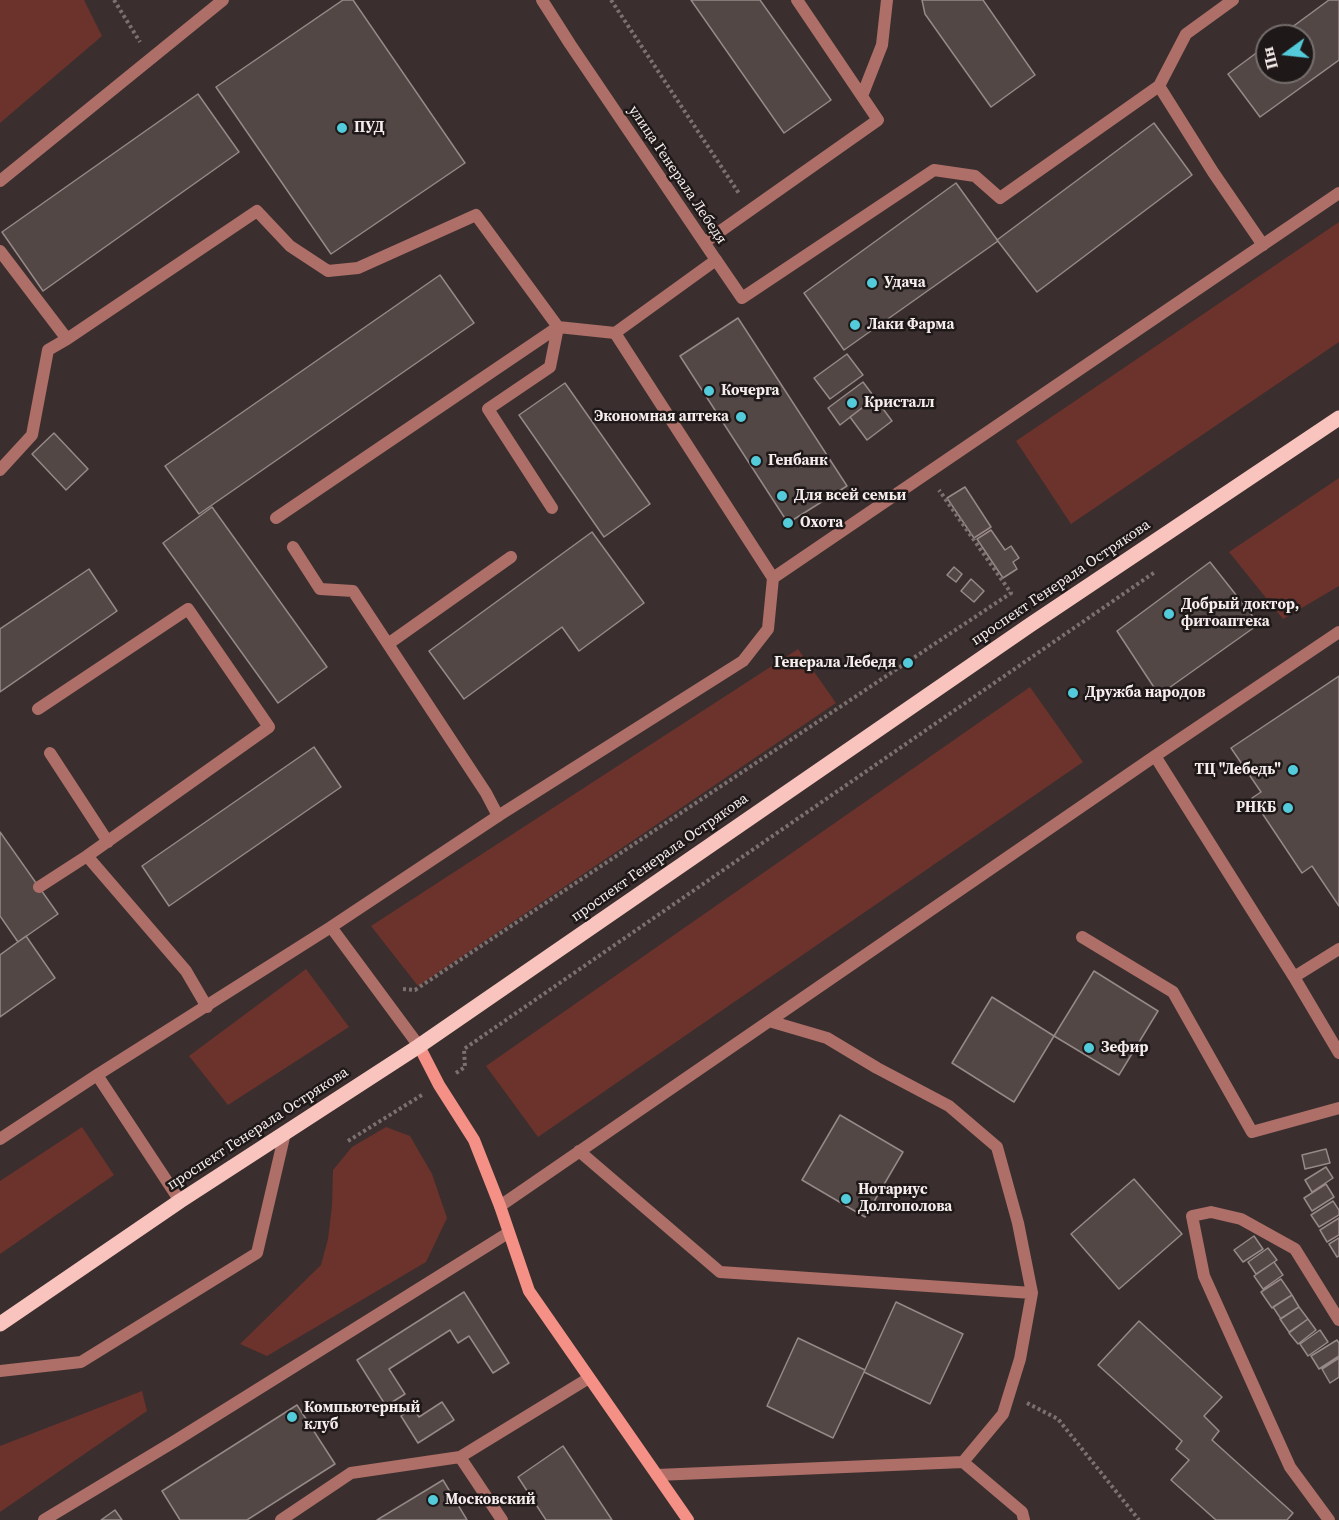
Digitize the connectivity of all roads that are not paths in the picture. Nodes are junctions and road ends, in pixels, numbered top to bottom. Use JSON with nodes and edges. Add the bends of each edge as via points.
{"nodes":[{"id":1,"x":223,"y":0,"type":"edge"},
{"id":2,"x":542,"y":0,"type":"edge"},
{"id":3,"x":797,"y":0,"type":"edge"},
{"id":4,"x":887,"y":0,"type":"edge"},
{"id":5,"x":1233,"y":0,"type":"edge"},
{"id":6,"x":1159,"y":86,"type":"junction"},
{"id":7,"x":862,"y":96,"type":"junction"},
{"id":8,"x":0,"y":181,"type":"edge"},
{"id":9,"x":1339,"y":193,"type":"edge"},
{"id":10,"x":705,"y":242,"type":"junction"},
{"id":11,"x":1263,"y":245,"type":"junction"},
{"id":12,"x":0,"y":251,"type":"edge"},
{"id":13,"x":716,"y":260,"type":"junction"},
{"id":14,"x":558,"y":327,"type":"junction"},
{"id":15,"x":615,"y":333,"type":"junction"},
{"id":16,"x":67,"y":339,"type":"junction"},
{"id":17,"x":1339,"y":418,"type":"edge"},
{"id":18,"x":0,"y":470,"type":"edge"},
{"id":19,"x":552,"y":508,"type":"dead end"},
{"id":20,"x":276,"y":518,"type":"dead end"},
{"id":21,"x":293,"y":547,"type":"dead end"},
{"id":22,"x":511,"y":557,"type":"dead end"},
{"id":23,"x":772,"y":579,"type":"junction"},
{"id":24,"x":1339,"y":633,"type":"edge"},
{"id":25,"x":388,"y":644,"type":"junction"},
{"id":26,"x":38,"y":710,"type":"dead end"},
{"id":27,"x":50,"y":753,"type":"dead end"},
{"id":28,"x":1155,"y":756,"type":"junction"},
{"id":29,"x":498,"y":816,"type":"junction"},
{"id":30,"x":108,"y":842,"type":"junction"},
{"id":31,"x":87,"y":856,"type":"junction"},
{"id":32,"x":39,"y":887,"type":"dead end"},
{"id":33,"x":331,"y":927,"type":"junction"},
{"id":34,"x":1082,"y":937,"type":"dead end"},
{"id":35,"x":1339,"y":949,"type":"edge"},
{"id":36,"x":1294,"y":977,"type":"junction"},
{"id":37,"x":207,"y":1006,"type":"junction"},
{"id":38,"x":769,"y":1021,"type":"junction"},
{"id":39,"x":419,"y":1046,"type":"junction"},
{"id":40,"x":1339,"y":1053,"type":"edge"},
{"id":41,"x":97,"y":1075,"type":"junction"},
{"id":42,"x":1339,"y":1108,"type":"edge"},
{"id":43,"x":285,"y":1133,"type":"junction"},
{"id":44,"x":0,"y":1139,"type":"edge"},
{"id":45,"x":579,"y":1151,"type":"junction"},
{"id":46,"x":180,"y":1201,"type":"junction"},
{"id":47,"x":500,"y":1206,"type":"junction"},
{"id":48,"x":508,"y":1233,"type":"junction"},
{"id":49,"x":1032,"y":1293,"type":"junction"},
{"id":50,"x":1339,"y":1320,"type":"edge"},
{"id":51,"x":0,"y":1324,"type":"edge"},
{"id":52,"x":0,"y":1371,"type":"edge"},
{"id":53,"x":589,"y":1378,"type":"junction"},
{"id":54,"x":460,"y":1457,"type":"junction"},
{"id":55,"x":963,"y":1462,"type":"junction"},
{"id":56,"x":657,"y":1475,"type":"junction"},
{"id":57,"x":44,"y":1520,"type":"edge"},
{"id":58,"x":282,"y":1520,"type":"edge"},
{"id":59,"x":502,"y":1520,"type":"edge"},
{"id":60,"x":688,"y":1520,"type":"edge"},
{"id":61,"x":1024,"y":1520,"type":"edge"},
{"id":62,"x":1329,"y":1520,"type":"edge"}],
"edges":[{"from":1,"to":8,"type":"street"},
{"from":2,"to":10,"type":"street","name":"улица Генерала Лебедя"},
{"from":3,"to":7,"type":"street"},
{"from":4,"to":7,"type":"street","via":[[882,45]]},
{"from":5,"to":6,"type":"street","via":[[1186,34]]},
{"from":6,"to":11,"type":"street"},
{"from":6,"to":13,"type":"street","via":[[1000,198],[975,176],[934,170],[742,298]]},
{"from":7,"to":10,"type":"street","via":[[878,120]]},
{"from":9,"to":11,"type":"street"},
{"from":10,"to":13,"type":"street","name":"улица Генерала Лебедя"},
{"from":11,"to":23,"type":"street"},
{"from":12,"to":16,"type":"street"},
{"from":13,"to":15,"type":"street","name":"улица Генерала Лебедя"},
{"from":14,"to":15,"type":"street"},
{"from":14,"to":16,"type":"street","via":[[476,215],[358,268],[328,271],[290,246],[257,211]]},
{"from":14,"to":19,"type":"street","via":[[550,367],[488,409]]},
{"from":14,"to":20,"type":"street"},
{"from":15,"to":23,"type":"street"},
{"from":16,"to":18,"type":"street","via":[[48,350],[32,435]]},
{"from":17,"to":39,"type":"main road","name":"проспект Генерала Острякова","via":[[1030,625]]},
{"from":21,"to":25,"type":"street","via":[[320,589],[353,591]]},
{"from":22,"to":25,"type":"street"},
{"from":23,"to":29,"type":"street","via":[[768,629],[743,661]]},
{"from":24,"to":28,"type":"street"},
{"from":25,"to":29,"type":"street"},
{"from":26,"to":30,"type":"street","via":[[188,609],[269,727]]},
{"from":27,"to":30,"type":"street"},
{"from":28,"to":36,"type":"street"},
{"from":28,"to":38,"type":"street"},
{"from":29,"to":33,"type":"street"},
{"from":30,"to":31,"type":"street"},
{"from":31,"to":32,"type":"street"},
{"from":31,"to":37,"type":"street","via":[[186,971]]},
{"from":33,"to":37,"type":"street"},
{"from":33,"to":39,"type":"street"},
{"from":34,"to":42,"type":"street","via":[[1173,992],[1252,1132]]},
{"from":35,"to":36,"type":"street"},
{"from":36,"to":40,"type":"street"},
{"from":37,"to":41,"type":"street"},
{"from":38,"to":45,"type":"street"},
{"from":38,"to":49,"type":"street","via":[[827,1038],[949,1106],[996,1147],[1018,1223]]},
{"from":39,"to":43,"type":"main road","name":"проспект Генерала Острякова"},
{"from":39,"to":47,"type":"main road","via":[[474,1140]]},
{"from":41,"to":44,"type":"street"},
{"from":41,"to":46,"type":"street"},
{"from":43,"to":46,"type":"main road","name":"проспект Генерала Острякова"},
{"from":43,"to":52,"type":"street","via":[[258,1253],[81,1362]]},
{"from":45,"to":47,"type":"street"},
{"from":45,"to":49,"type":"street","via":[[720,1272]]},
{"from":46,"to":51,"type":"main road","name":"проспект Генерала Острякова"},
{"from":47,"to":48,"type":"main road"},
{"from":48,"to":53,"type":"main road","via":[[529,1291]]},
{"from":48,"to":57,"type":"street"},
{"from":49,"to":55,"type":"street","via":[[1020,1359],[1003,1414]]},
{"from":50,"to":62,"type":"street","via":[[1295,1249],[1241,1218],[1211,1212],[1192,1216],[1204,1276],[1290,1467]]},
{"from":53,"to":54,"type":"street"},
{"from":53,"to":56,"type":"main road"},
{"from":54,"to":58,"type":"street","via":[[351,1473]]},
{"from":54,"to":59,"type":"street"},
{"from":55,"to":56,"type":"street"},
{"from":55,"to":61,"type":"street","via":[[1022,1512]]},
{"from":56,"to":60,"type":"main road"}]}
